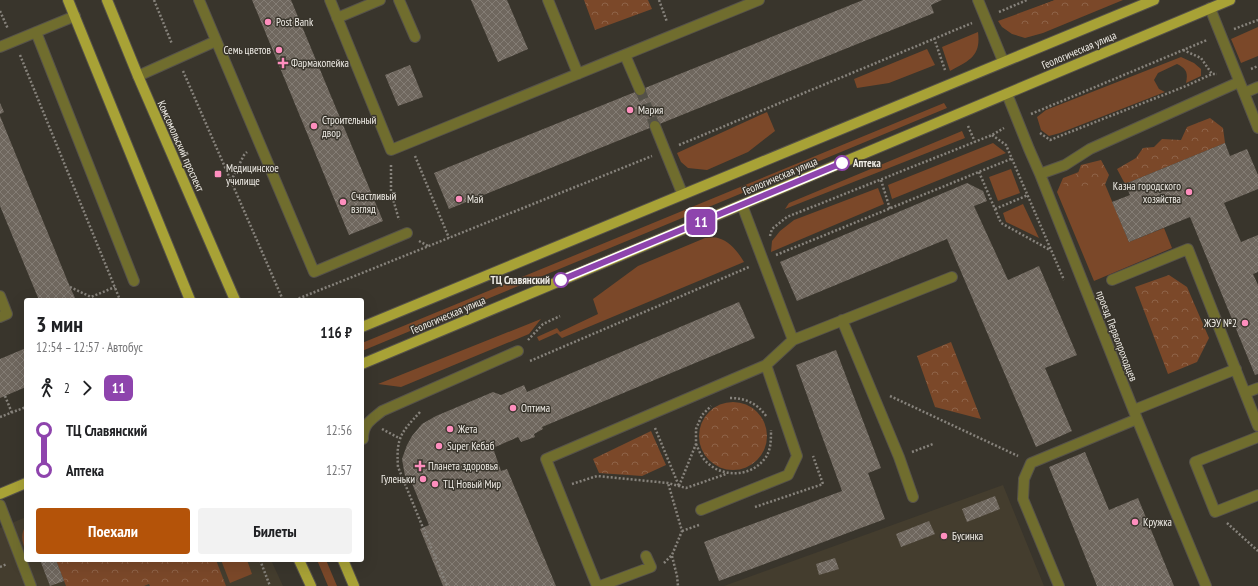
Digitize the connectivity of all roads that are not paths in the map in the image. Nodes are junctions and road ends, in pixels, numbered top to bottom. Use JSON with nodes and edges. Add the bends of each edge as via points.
{"nodes":[{"id":1,"x":68,"y":0,"type":"edge"},
{"id":2,"x":107,"y":0,"type":"edge"},
{"id":3,"x":200,"y":0,"type":"edge"},
{"id":4,"x":330,"y":0,"type":"edge"},
{"id":5,"x":380,"y":0,"type":"edge"},
{"id":6,"x":399,"y":0,"type":"edge"},
{"id":7,"x":548,"y":0,"type":"edge"},
{"id":8,"x":759,"y":0,"type":"edge"},
{"id":9,"x":978,"y":0,"type":"edge"},
{"id":10,"x":1154,"y":0,"type":"edge"},
{"id":11,"x":1230,"y":0,"type":"edge"},
{"id":12,"x":1210,"y":8,"type":"junction"},
{"id":13,"x":75,"y":16,"type":"junction"},
{"id":14,"x":337,"y":18,"type":"junction"},
{"id":15,"x":36,"y":32,"type":"junction"},
{"id":16,"x":415,"y":37,"type":"dead end"},
{"id":17,"x":216,"y":41,"type":"junction"},
{"id":18,"x":0,"y":47,"type":"edge"},
{"id":19,"x":625,"y":55,"type":"junction"},
{"id":20,"x":1003,"y":61,"type":"junction"},
{"id":21,"x":578,"y":74,"type":"junction"},
{"id":22,"x":138,"y":76,"type":"junction"},
{"id":23,"x":1239,"y":82,"type":"junction"},
{"id":24,"x":1258,"y":87,"type":"edge"},
{"id":25,"x":640,"y":90,"type":"tunnel mouth"},
{"id":26,"x":1244,"y":93,"type":"junction"},
{"id":27,"x":1007,"y":94,"type":"junction"},
{"id":28,"x":655,"y":126,"type":"tunnel mouth"},
{"id":29,"x":1258,"y":128,"type":"edge"},
{"id":30,"x":1040,"y":174,"type":"junction"},
{"id":31,"x":682,"y":194,"type":"junction"},
{"id":32,"x":742,"y":204,"type":"junction"},
{"id":33,"x":407,"y":233,"type":"road end"},
{"id":34,"x":952,"y":277,"type":"dead end"},
{"id":35,"x":1112,"y":280,"type":"dead end"},
{"id":36,"x":134,"y":281,"type":"dead end"},
{"id":37,"x":0,"y":296,"type":"edge"},
{"id":38,"x":189,"y":298,"type":"edge"},
{"id":39,"x":234,"y":298,"type":"edge"},
{"id":40,"x":0,"y":317,"type":"edge"},
{"id":41,"x":842,"y":320,"type":"junction"},
{"id":42,"x":364,"y":326,"type":"edge"},
{"id":43,"x":793,"y":340,"type":"junction"},
{"id":44,"x":518,"y":351,"type":"road end"},
{"id":45,"x":364,"y":363,"type":"edge"},
{"id":46,"x":766,"y":365,"type":"junction"},
{"id":47,"x":1236,"y":369,"type":"junction"},
{"id":48,"x":1258,"y":388,"type":"edge"},
{"id":49,"x":1245,"y":393,"type":"junction"},
{"id":50,"x":1135,"y":415,"type":"junction"},
{"id":51,"x":1258,"y":426,"type":"edge"},
{"id":52,"x":364,"y":430,"type":"edge"},
{"id":53,"x":1258,"y":437,"type":"edge"},
{"id":54,"x":24,"y":484,"type":"edge"},
{"id":55,"x":0,"y":494,"type":"edge"},
{"id":56,"x":1258,"y":495,"type":"edge"},
{"id":57,"x":913,"y":497,"type":"dead end"},
{"id":58,"x":0,"y":505,"type":"edge"},
{"id":59,"x":701,"y":510,"type":"dead end"},
{"id":60,"x":646,"y":556,"type":"dead end"},
{"id":61,"x":300,"y":562,"type":"edge"},
{"id":62,"x":344,"y":562,"type":"edge"},
{"id":63,"x":31,"y":586,"type":"edge"},
{"id":64,"x":311,"y":586,"type":"edge"},
{"id":65,"x":354,"y":586,"type":"edge"},
{"id":66,"x":597,"y":586,"type":"edge"},
{"id":67,"x":600,"y":586,"type":"edge"},
{"id":68,"x":1059,"y":586,"type":"edge"},
{"id":69,"x":1206,"y":586,"type":"edge"}],
"edges":[{"from":1,"to":13,"type":"main road"},
{"from":2,"to":22,"type":"main road","name":"Комсомольский проспект"},
{"from":3,"to":17,"type":"street"},
{"from":4,"to":14,"type":"street"},
{"from":5,"to":14,"type":"street"},
{"from":6,"to":16,"type":"street"},
{"from":7,"to":21,"type":"street"},
{"from":8,"to":19,"type":"street"},
{"from":9,"to":20,"type":"street"},
{"from":10,"to":20,"type":"main road","name":"Геологическая улица"},
{"from":11,"to":12,"type":"main road","name":"Геологическая улица"},
{"from":12,"to":23,"type":"street"},
{"from":12,"to":27,"type":"main road","name":"Геологическая улица"},
{"from":13,"to":15,"type":"street"},
{"from":13,"to":38,"type":"main road"},
{"from":14,"to":21,"type":"street","via":[[392,150]]},
{"from":15,"to":18,"type":"street"},
{"from":15,"to":36,"type":"street"},
{"from":17,"to":22,"type":"street"},
{"from":17,"to":33,"type":"street","via":[[314,272]]},
{"from":19,"to":21,"type":"street"},
{"from":19,"to":25,"type":"street"},
{"from":20,"to":31,"type":"main road","name":"Геологическая улица"},
{"from":22,"to":39,"type":"main road","name":"Комсомольский проспект"},
{"from":23,"to":26,"type":"street"},
{"from":23,"to":30,"type":"street","via":[[1090,149],[1065,165]]},
{"from":24,"to":26,"type":"street"},
{"from":26,"to":29,"type":"street"},
{"from":27,"to":30,"type":"street","name":"проезд Первопроходцев"},
{"from":27,"to":32,"type":"main road","name":"Геологическая улица"},
{"from":28,"to":31,"type":"street"},
{"from":30,"to":50,"type":"street","name":"проезд Первопроходцев"},
{"from":31,"to":42,"type":"main road","name":"Геологическая улица"},
{"from":32,"to":43,"type":"street"},
{"from":32,"to":45,"type":"main road","name":"Геологическая улица"},
{"from":34,"to":41,"type":"street"},
{"from":35,"to":47,"type":"street","via":[[1188,249]]},
{"from":37,"to":40,"type":"street","via":[[7,314]]},
{"from":41,"to":43,"type":"street"},
{"from":41,"to":57,"type":"street"},
{"from":43,"to":46,"type":"street"},
{"from":44,"to":52,"type":"street","via":[[382,411],[368,422]]},
{"from":46,"to":59,"type":"street","via":[[797,456],[788,475]]},
{"from":46,"to":66,"type":"street","via":[[546,459]]},
{"from":47,"to":49,"type":"street"},
{"from":47,"to":50,"type":"street"},
{"from":48,"to":49,"type":"street"},
{"from":49,"to":51,"type":"street"},
{"from":50,"to":68,"type":"street","via":[[1032,463],[1024,479],[1023,499]]},
{"from":50,"to":69,"type":"street","name":"проезд Первопроходцев"},
{"from":53,"to":56,"type":"street","via":[[1195,462],[1215,512]]},
{"from":54,"to":55,"type":"main road"},
{"from":58,"to":63,"type":"street"},
{"from":60,"to":67,"type":"street","via":[[650,567]]},
{"from":61,"to":64,"type":"main road"},
{"from":62,"to":65,"type":"main road"}]}
